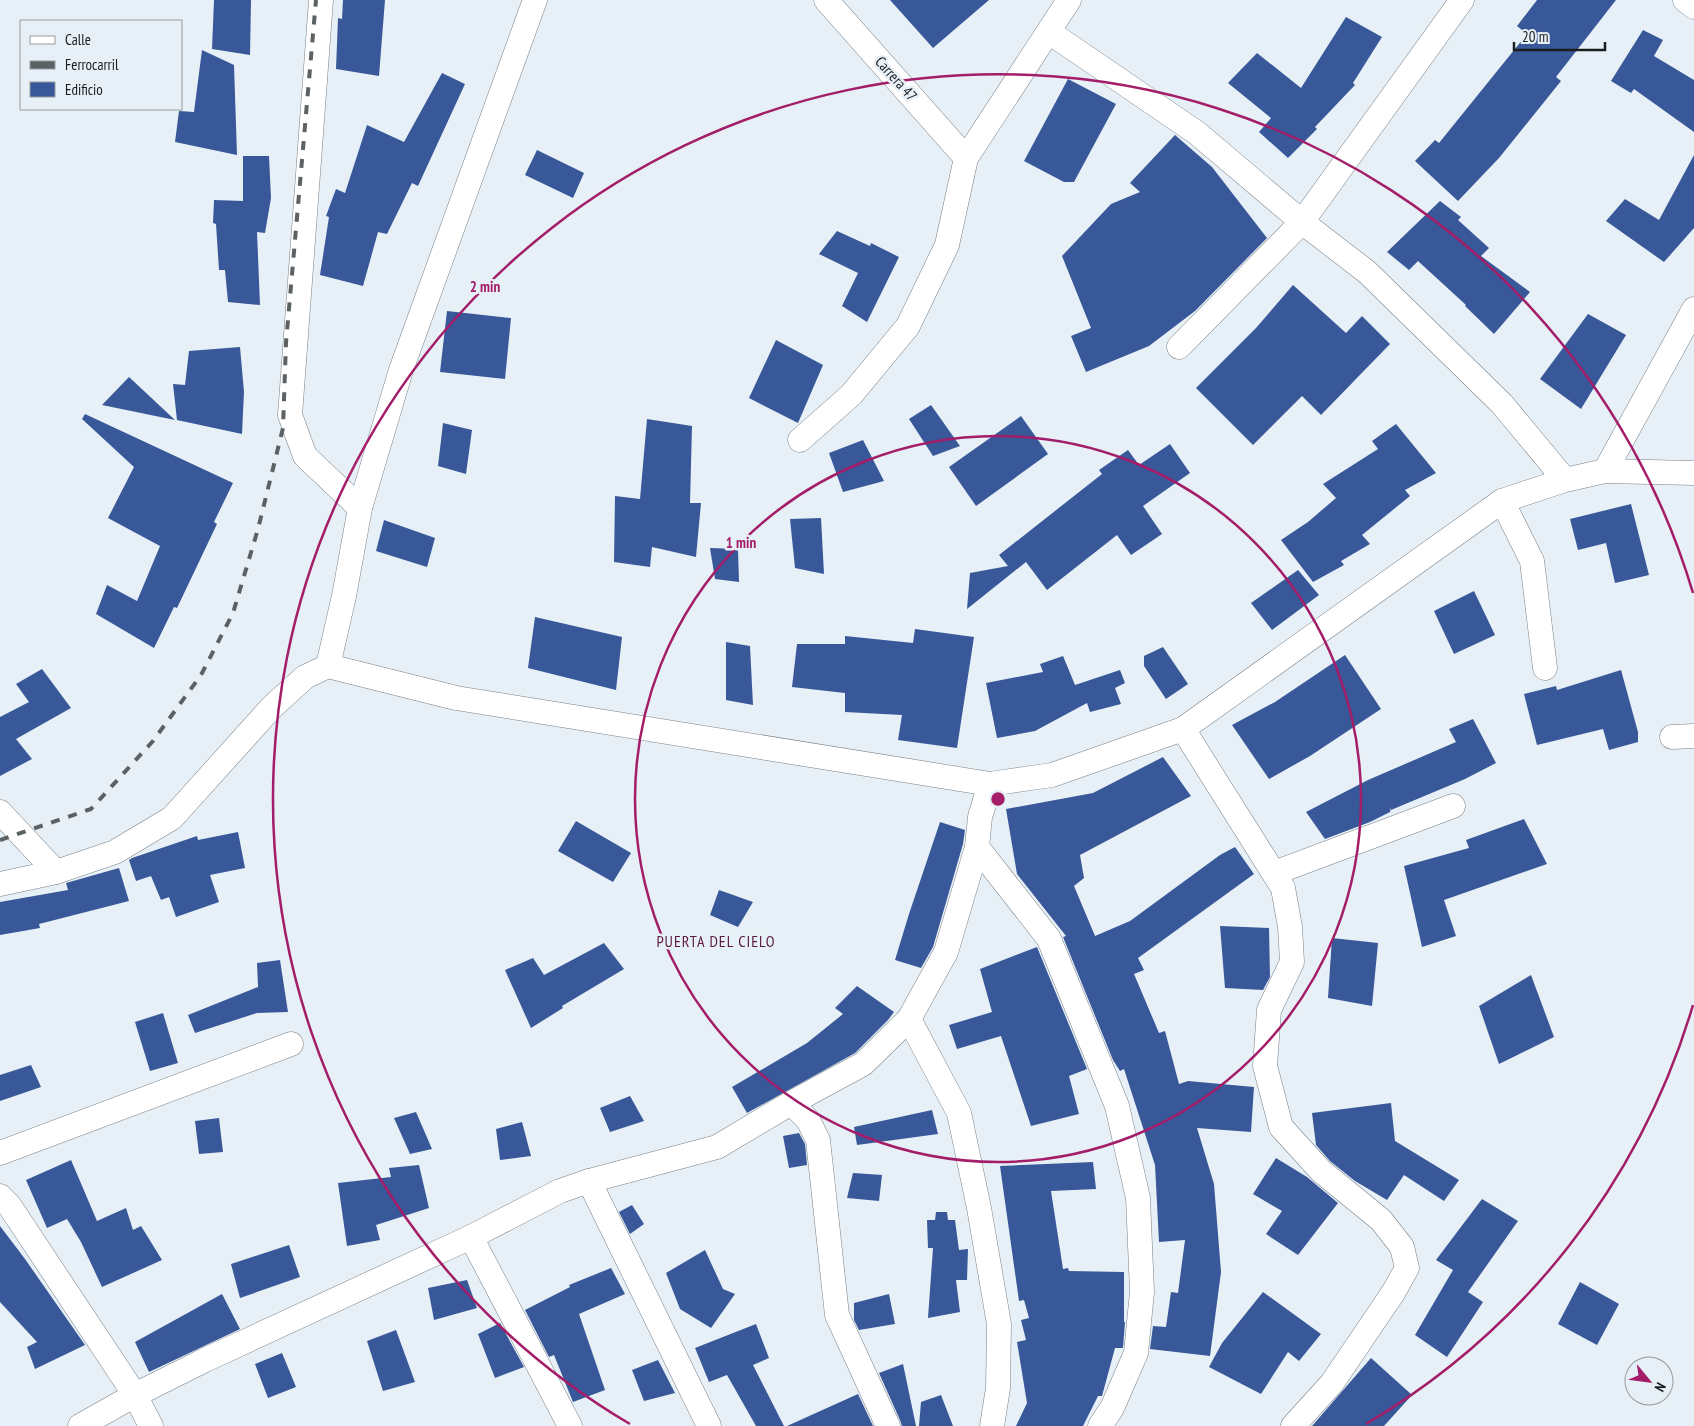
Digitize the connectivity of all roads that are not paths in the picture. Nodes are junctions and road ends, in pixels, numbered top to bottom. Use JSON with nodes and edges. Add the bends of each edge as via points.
{"nodes":[{"id":1,"x":321,"y":0,"type":"edge"},
{"id":2,"x":535,"y":0,"type":"edge"},
{"id":3,"x":826,"y":0,"type":"edge"},
{"id":4,"x":1069,"y":0,"type":"edge"},
{"id":5,"x":1462,"y":0,"type":"edge"},
{"id":6,"x":1686,"y":0,"type":"edge"},
{"id":7,"x":1694,"y":7,"type":"edge"},
{"id":8,"x":1050,"y":32,"type":"junction"},
{"id":9,"x":966,"y":158,"type":"junction"},
{"id":10,"x":1302,"y":222,"type":"junction"},
{"id":11,"x":1694,"y":310,"type":"edge"},
{"id":12,"x":1179,"y":347,"type":"dead end"},
{"id":13,"x":800,"y":440,"type":"dead end"},
{"id":14,"x":1605,"y":470,"type":"junction"},
{"id":15,"x":1694,"y":473,"type":"edge"},
{"id":16,"x":1565,"y":480,"type":"junction"},
{"id":17,"x":1502,"y":501,"type":"junction"},
{"id":18,"x":360,"y":508,"type":"junction"},
{"id":19,"x":328,"y":666,"type":"junction"},
{"id":20,"x":1545,"y":668,"type":"dead end"},
{"id":21,"x":1183,"y":729,"type":"junction"},
{"id":22,"x":990,"y":784,"type":"junction"},
{"id":23,"x":1454,"y":806,"type":"dead end"},
{"id":24,"x":0,"y":812,"type":"edge"},
{"id":25,"x":976,"y":847,"type":"junction"},
{"id":26,"x":56,"y":872,"type":"junction"},
{"id":27,"x":1274,"y":873,"type":"junction"},
{"id":28,"x":0,"y":884,"type":"edge"},
{"id":29,"x":909,"y":1019,"type":"junction"},
{"id":30,"x":291,"y":1044,"type":"dead end"},
{"id":31,"x":791,"y":1102,"type":"junction"},
{"id":32,"x":0,"y":1153,"type":"edge"},
{"id":33,"x":589,"y":1181,"type":"junction"},
{"id":34,"x":0,"y":1196,"type":"edge"},
{"id":35,"x":471,"y":1237,"type":"junction"},
{"id":36,"x":135,"y":1395,"type":"junction"},
{"id":37,"x":80,"y":1426,"type":"edge"},
{"id":38,"x":152,"y":1426,"type":"edge"},
{"id":39,"x":570,"y":1426,"type":"edge"},
{"id":40,"x":709,"y":1426,"type":"edge"},
{"id":41,"x":888,"y":1426,"type":"edge"},
{"id":42,"x":992,"y":1426,"type":"edge"},
{"id":43,"x":1100,"y":1426,"type":"edge"},
{"id":44,"x":1293,"y":1426,"type":"edge"}],
"edges":[{"from":1,"to":18,"type":"street","via":[[290,415],[305,456]]},
{"from":2,"to":18,"type":"street","via":[[401,370]]},
{"from":3,"to":9,"type":"street","name":"Carrera 47"},
{"from":4,"to":8,"type":"street"},
{"from":5,"to":10,"type":"street"},
{"from":6,"to":7,"type":"street"},
{"from":8,"to":9,"type":"street"},
{"from":8,"to":10,"type":"street","via":[[1197,133]]},
{"from":9,"to":13,"type":"street","via":[[947,245],[908,326],[851,394]]},
{"from":10,"to":12,"type":"street"},
{"from":10,"to":16,"type":"street","via":[[1367,272],[1502,404]]},
{"from":11,"to":14,"type":"street"},
{"from":14,"to":15,"type":"street"},
{"from":14,"to":16,"type":"street"},
{"from":16,"to":17,"type":"street"},
{"from":17,"to":20,"type":"street","via":[[1532,561]]},
{"from":17,"to":21,"type":"street"},
{"from":18,"to":19,"type":"street"},
{"from":19,"to":22,"type":"street","via":[[456,698]]},
{"from":19,"to":26,"type":"street","via":[[305,677],[272,707],[172,818],[115,852]]},
{"from":21,"to":22,"type":"street","via":[[1052,775]]},
{"from":21,"to":27,"type":"street"},
{"from":22,"to":25,"type":"street","via":[[980,817]]},
{"from":23,"to":27,"type":"street"},
{"from":24,"to":26,"type":"street"},
{"from":25,"to":29,"type":"street","via":[[946,952]]},
{"from":25,"to":43,"type":"street","via":[[1049,939],[1117,1106],[1138,1198],[1142,1292],[1136,1353],[1112,1408]]},
{"from":26,"to":28,"type":"street"},
{"from":27,"to":44,"type":"street","via":[[1284,888],[1292,962],[1269,1010],[1266,1047],[1265,1066],[1281,1127],[1321,1171],[1381,1220],[1402,1247],[1407,1268],[1332,1383]]},
{"from":29,"to":31,"type":"street","via":[[862,1064]]},
{"from":29,"to":42,"type":"street","via":[[959,1113],[979,1208],[999,1324],[998,1388]]},
{"from":30,"to":32,"type":"street"},
{"from":31,"to":33,"type":"street","via":[[717,1147]]},
{"from":31,"to":41,"type":"street","via":[[808,1120],[818,1140],[837,1315]]},
{"from":33,"to":35,"type":"street","via":[[560,1190]]},
{"from":33,"to":40,"type":"street"},
{"from":34,"to":36,"type":"street"},
{"from":35,"to":36,"type":"street"},
{"from":35,"to":39,"type":"street"},
{"from":36,"to":37,"type":"street"},
{"from":36,"to":38,"type":"street"}]}
